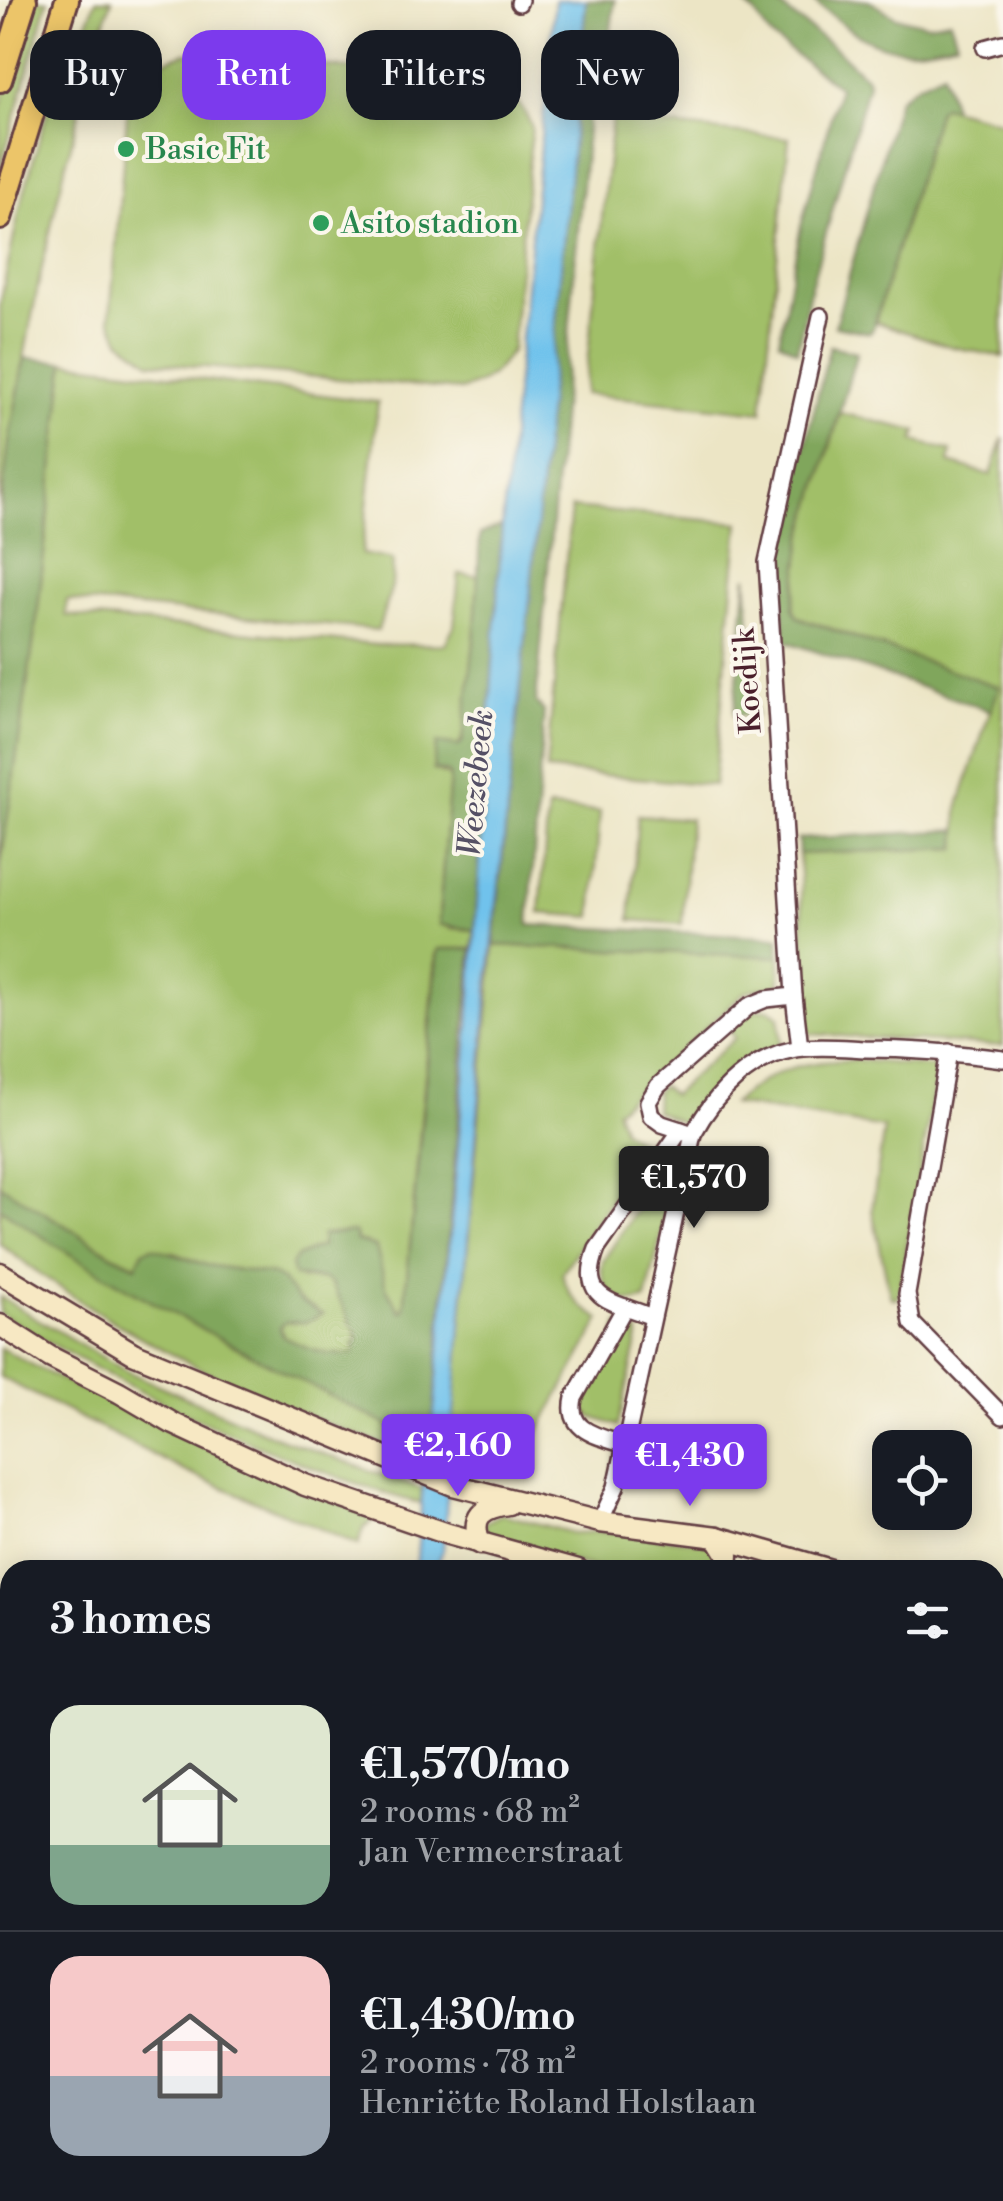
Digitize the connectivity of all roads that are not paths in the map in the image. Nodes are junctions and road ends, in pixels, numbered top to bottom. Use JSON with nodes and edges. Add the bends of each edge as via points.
{"nodes":[{"id":1,"x":26,"y":0,"type":"edge"},
{"id":2,"x":67,"y":0,"type":"edge"},
{"id":3,"x":1003,"y":43,"type":"edge"},
{"id":4,"x":985,"y":48,"type":"dead end"},
{"id":5,"x":0,"y":80,"type":"edge"},
{"id":6,"x":0,"y":218,"type":"edge"},
{"id":7,"x":821,"y":316,"type":"dead end"},
{"id":8,"x":794,"y":996,"type":"junction"},
{"id":9,"x":800,"y":1048,"type":"junction"},
{"id":10,"x":948,"y":1052,"type":"junction"},
{"id":11,"x":1003,"y":1059,"type":"edge"},
{"id":12,"x":687,"y":1132,"type":"junction"},
{"id":13,"x":0,"y":1274,"type":"edge"},
{"id":14,"x":625,"y":1307,"type":"junction"},
{"id":15,"x":652,"y":1318,"type":"junction"},
{"id":16,"x":0,"y":1325,"type":"edge"},
{"id":17,"x":1003,"y":1416,"type":"edge"},
{"id":18,"x":625,"y":1444,"type":"junction"},
{"id":19,"x":514,"y":1502,"type":"junction"},
{"id":20,"x":610,"y":1524,"type":"junction"},
{"id":21,"x":717,"y":1537,"type":"junction"},
{"id":22,"x":480,"y":1544,"type":"junction"},
{"id":23,"x":540,"y":1560,"type":"edge"},
{"id":24,"x":728,"y":1560,"type":"edge"},
{"id":25,"x":796,"y":1560,"type":"edge"}],
"edges":[{"from":1,"to":5,"type":"main road"},
{"from":2,"to":6,"type":"main road"},
{"from":3,"to":4,"type":"street"},
{"from":7,"to":8,"type":"street","name":"Koedijk","via":[[767,562]]},
{"from":8,"to":9,"type":"street","name":"Koedijk"},
{"from":8,"to":12,"type":"street","via":[[749,1006],[658,1086],[648,1102],[651,1116]]},
{"from":9,"to":10,"type":"street"},
{"from":9,"to":12,"type":"street","via":[[730,1082]]},
{"from":10,"to":11,"type":"street"},
{"from":10,"to":17,"type":"street","via":[[908,1311],[924,1337]]},
{"from":12,"to":14,"type":"street","via":[[589,1267],[596,1293]]},
{"from":12,"to":15,"type":"street"},
{"from":13,"to":19,"type":"main road","via":[[133,1352],[419,1472]]},
{"from":14,"to":15,"type":"street"},
{"from":14,"to":18,"type":"street","via":[[571,1412],[574,1422]]},
{"from":15,"to":18,"type":"street"},
{"from":16,"to":22,"type":"main road","via":[[172,1424],[305,1486]]},
{"from":18,"to":20,"type":"street"},
{"from":19,"to":20,"type":"main road"},
{"from":19,"to":22,"type":"main road","via":[[480,1512]]},
{"from":20,"to":21,"type":"main road"},
{"from":21,"to":24,"type":"main road"},
{"from":21,"to":25,"type":"main road"},
{"from":22,"to":23,"type":"main road"}]}
